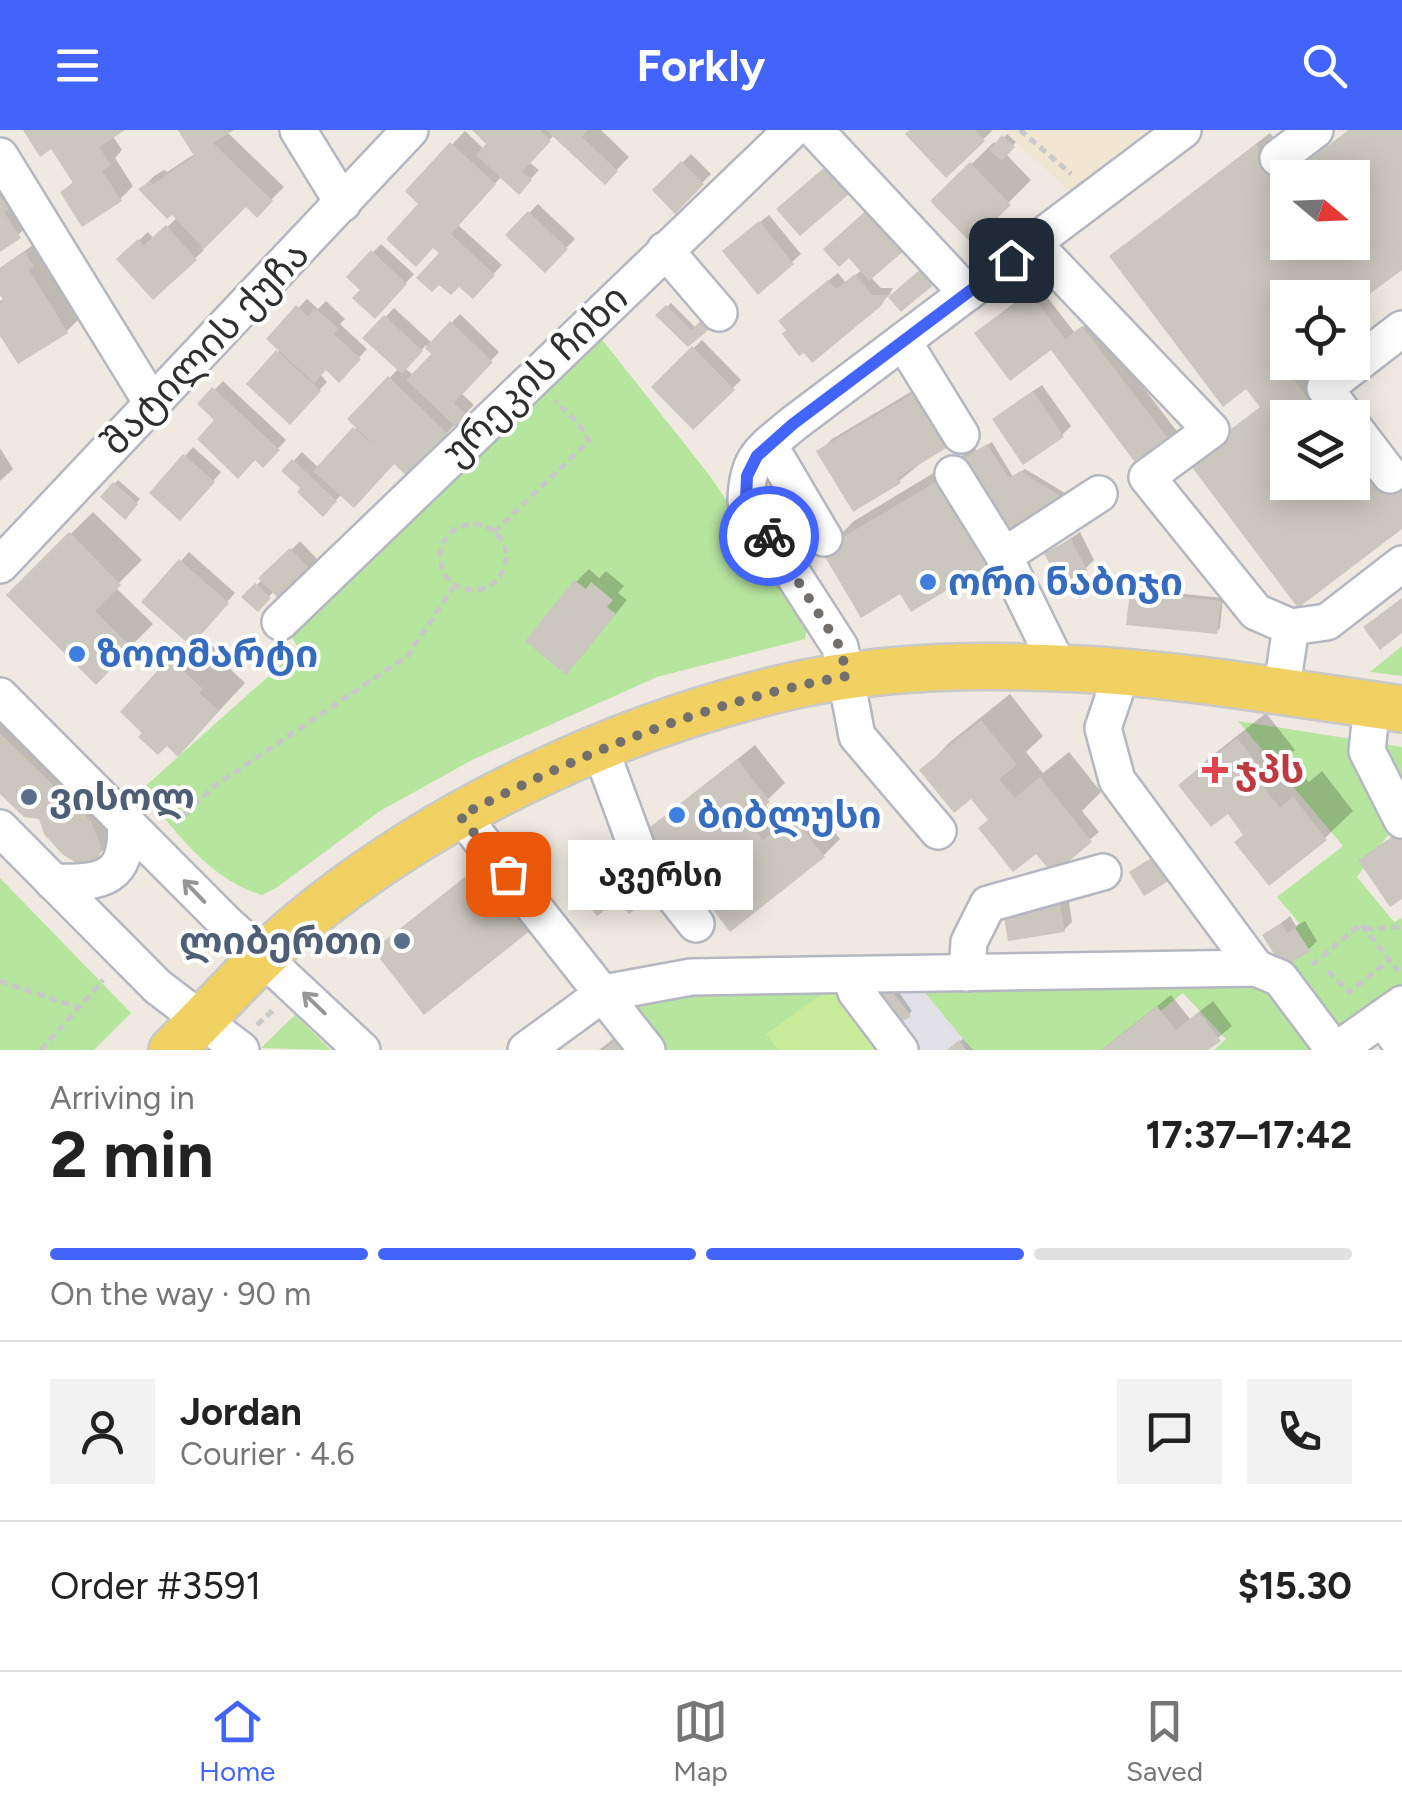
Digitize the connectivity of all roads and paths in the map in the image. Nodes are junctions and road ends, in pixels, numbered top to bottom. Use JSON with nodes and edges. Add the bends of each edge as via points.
{"nodes":[{"id":1,"x":298,"y":130,"type":"edge"},
{"id":2,"x":410,"y":130,"type":"edge"},
{"id":3,"x":792,"y":130,"type":"edge"},
{"id":4,"x":814,"y":130,"type":"edge"},
{"id":5,"x":1020,"y":130,"type":"edge"},
{"id":6,"x":1183,"y":130,"type":"edge"},
{"id":7,"x":1315,"y":130,"type":"edge"},
{"id":8,"x":0,"y":156,"type":"edge"},
{"id":9,"x":1278,"y":158,"type":"dead end"},
{"id":10,"x":1096,"y":195,"type":"junction"},
{"id":11,"x":343,"y":204,"type":"junction"},
{"id":12,"x":1033,"y":243,"type":"junction"},
{"id":13,"x":666,"y":250,"type":"junction"},
{"id":14,"x":967,"y":293,"type":"junction"},
{"id":15,"x":719,"y":313,"type":"dead end"},
{"id":16,"x":1402,"y":329,"type":"edge"},
{"id":17,"x":904,"y":342,"type":"junction"},
{"id":18,"x":532,"y":378,"type":"junction"},
{"id":19,"x":1333,"y":400,"type":"edge"},
{"id":20,"x":152,"y":403,"type":"junction"},
{"id":21,"x":781,"y":434,"type":"junction"},
{"id":22,"x":961,"y":435,"type":"dead end"},
{"id":23,"x":1370,"y":440,"type":"edge"},
{"id":24,"x":1390,"y":457,"type":"edge"},
{"id":25,"x":953,"y":474,"type":"dead end"},
{"id":26,"x":1100,"y":494,"type":"dead end"},
{"id":27,"x":494,"y":532,"type":"junction"},
{"id":28,"x":824,"y":538,"type":"dead end"},
{"id":29,"x":1004,"y":556,"type":"junction"},
{"id":30,"x":1402,"y":564,"type":"edge"},
{"id":31,"x":0,"y":565,"type":"edge"},
{"id":32,"x":455,"y":585,"type":"junction"},
{"id":33,"x":280,"y":622,"type":"dead end"},
{"id":34,"x":1291,"y":627,"type":"junction"},
{"id":35,"x":1058,"y":668,"type":"junction"},
{"id":36,"x":1122,"y":672,"type":"junction"},
{"id":37,"x":847,"y":676,"type":"junction"},
{"id":38,"x":1281,"y":693,"type":"junction"},
{"id":39,"x":0,"y":696,"type":"edge"},
{"id":40,"x":1387,"y":707,"type":"edge"},
{"id":41,"x":600,"y":748,"type":"junction"},
{"id":42,"x":460,"y":816,"type":"junction"},
{"id":43,"x":125,"y":820,"type":"junction"},
{"id":44,"x":1402,"y":820,"type":"edge"},
{"id":45,"x":0,"y":828,"type":"edge"},
{"id":46,"x":938,"y":831,"type":"dead end"},
{"id":47,"x":152,"y":848,"type":"junction"},
{"id":48,"x":1103,"y":872,"type":"dead end"},
{"id":49,"x":53,"y":882,"type":"junction"},
{"id":50,"x":696,"y":924,"type":"dead end"},
{"id":51,"x":1402,"y":927,"type":"edge"},
{"id":52,"x":1365,"y":930,"type":"junction"},
{"id":53,"x":264,"y":958,"type":"junction"},
{"id":54,"x":1390,"y":960,"type":"junction"},
{"id":55,"x":1263,"y":970,"type":"junction"},
{"id":56,"x":1328,"y":971,"type":"dead end"},
{"id":57,"x":967,"y":973,"type":"junction"},
{"id":58,"x":850,"y":975,"type":"junction"},
{"id":59,"x":1402,"y":976,"type":"edge"},
{"id":60,"x":102,"y":980,"type":"dead end"},
{"id":61,"x":0,"y":981,"type":"edge"},
{"id":62,"x":604,"y":992,"type":"junction"},
{"id":63,"x":79,"y":1008,"type":"junction"},
{"id":64,"x":274,"y":1008,"type":"dead end"},
{"id":65,"x":1395,"y":1022,"type":"edge"},
{"id":66,"x":187,"y":1035,"type":"edge"},
{"id":67,"x":246,"y":1040,"type":"edge"},
{"id":68,"x":42,"y":1050,"type":"edge"},
{"id":69,"x":362,"y":1050,"type":"edge"},
{"id":70,"x":526,"y":1050,"type":"edge"},
{"id":71,"x":647,"y":1050,"type":"edge"},
{"id":72,"x":900,"y":1050,"type":"edge"},
{"id":73,"x":1335,"y":1050,"type":"edge"}],
"edges":[{"from":1,"to":11,"type":"street"},
{"from":2,"to":11,"type":"street","name":"შატილის ქუჩა"},
{"from":3,"to":13,"type":"street","name":"ურეკის ჩიხი"},
{"from":4,"to":14,"type":"street"},
{"from":5,"to":10,"type":"path"},
{"from":6,"to":10,"type":"street"},
{"from":7,"to":9,"type":"street"},
{"from":8,"to":20,"type":"street"},
{"from":10,"to":12,"type":"street"},
{"from":11,"to":20,"type":"street","name":"შატილის ქუჩა"},
{"from":12,"to":14,"type":"street"},
{"from":12,"to":34,"type":"street","via":[[1211,430],[1147,477],[1256,612]]},
{"from":13,"to":15,"type":"street"},
{"from":13,"to":18,"type":"street","name":"ურეკის ჩიხი"},
{"from":14,"to":17,"type":"street"},
{"from":16,"to":19,"type":"street","via":[[1324,388]]},
{"from":17,"to":21,"type":"street"},
{"from":17,"to":22,"type":"street"},
{"from":18,"to":27,"type":"path","via":[[589,440]]},
{"from":18,"to":33,"type":"street","name":"ურეკის ჩიხი"},
{"from":20,"to":31,"type":"street","name":"შატილის ქუჩა"},
{"from":21,"to":28,"type":"street"},
{"from":21,"to":37,"type":"street","via":[[757,456],[746,501],[840,647]]},
{"from":23,"to":24,"type":"street"},
{"from":25,"to":29,"type":"street"},
{"from":26,"to":29,"type":"street"},
{"from":27,"to":32,"type":"path","via":[[506,552],[501,575],[484,588]]},
{"from":27,"to":32,"type":"path","via":[[472,524],[444,542],[441,566]]},
{"from":29,"to":35,"type":"street"},
{"from":30,"to":34,"type":"street","via":[[1327,622]]},
{"from":32,"to":47,"type":"path","via":[[407,656],[213,787]]},
{"from":34,"to":38,"type":"street"},
{"from":35,"to":36,"type":"main road"},
{"from":35,"to":37,"type":"main road"},
{"from":36,"to":38,"type":"main road"},
{"from":36,"to":55,"type":"street","via":[[1103,728],[1117,780]]},
{"from":37,"to":41,"type":"main road","via":[[787,687]]},
{"from":37,"to":46,"type":"street","via":[[857,736]]},
{"from":38,"to":40,"type":"main road"},
{"from":39,"to":43,"type":"street"},
{"from":40,"to":44,"type":"street","via":[[1367,751]]},
{"from":41,"to":42,"type":"main road"},
{"from":41,"to":50,"type":"street","via":[[638,851]]},
{"from":42,"to":53,"type":"main road","via":[[358,878]]},
{"from":42,"to":62,"type":"street"},
{"from":43,"to":47,"type":"street"},
{"from":43,"to":49,"type":"street","via":[[127,845],[118,868],[84,883]]},
{"from":45,"to":49,"type":"street"},
{"from":53,"to":47,"type":"street","one_way":true},
{"from":48,"to":57,"type":"street","via":[[988,904],[969,942]]},
{"from":49,"to":66,"type":"street","via":[[158,988]]},
{"from":51,"to":52,"type":"path"},
{"from":52,"to":54,"type":"path"},
{"from":52,"to":55,"type":"path","via":[[1361,924],[1309,968]]},
{"from":53,"to":66,"type":"main road"},
{"from":69,"to":53,"type":"street","one_way":true},
{"from":54,"to":56,"type":"path","via":[[1348,992]]},
{"from":54,"to":59,"type":"path"},
{"from":55,"to":57,"type":"street"},
{"from":55,"to":73,"type":"street","via":[[1280,978]]},
{"from":57,"to":58,"type":"street"},
{"from":58,"to":62,"type":"street","via":[[691,977]]},
{"from":58,"to":72,"type":"street"},
{"from":60,"to":63,"type":"path"},
{"from":61,"to":63,"type":"path"},
{"from":62,"to":70,"type":"street"},
{"from":62,"to":71,"type":"street"},
{"from":63,"to":68,"type":"path"},
{"from":64,"to":67,"type":"path"},
{"from":65,"to":73,"type":"street"},
{"from":66,"to":67,"type":"street"}]}
